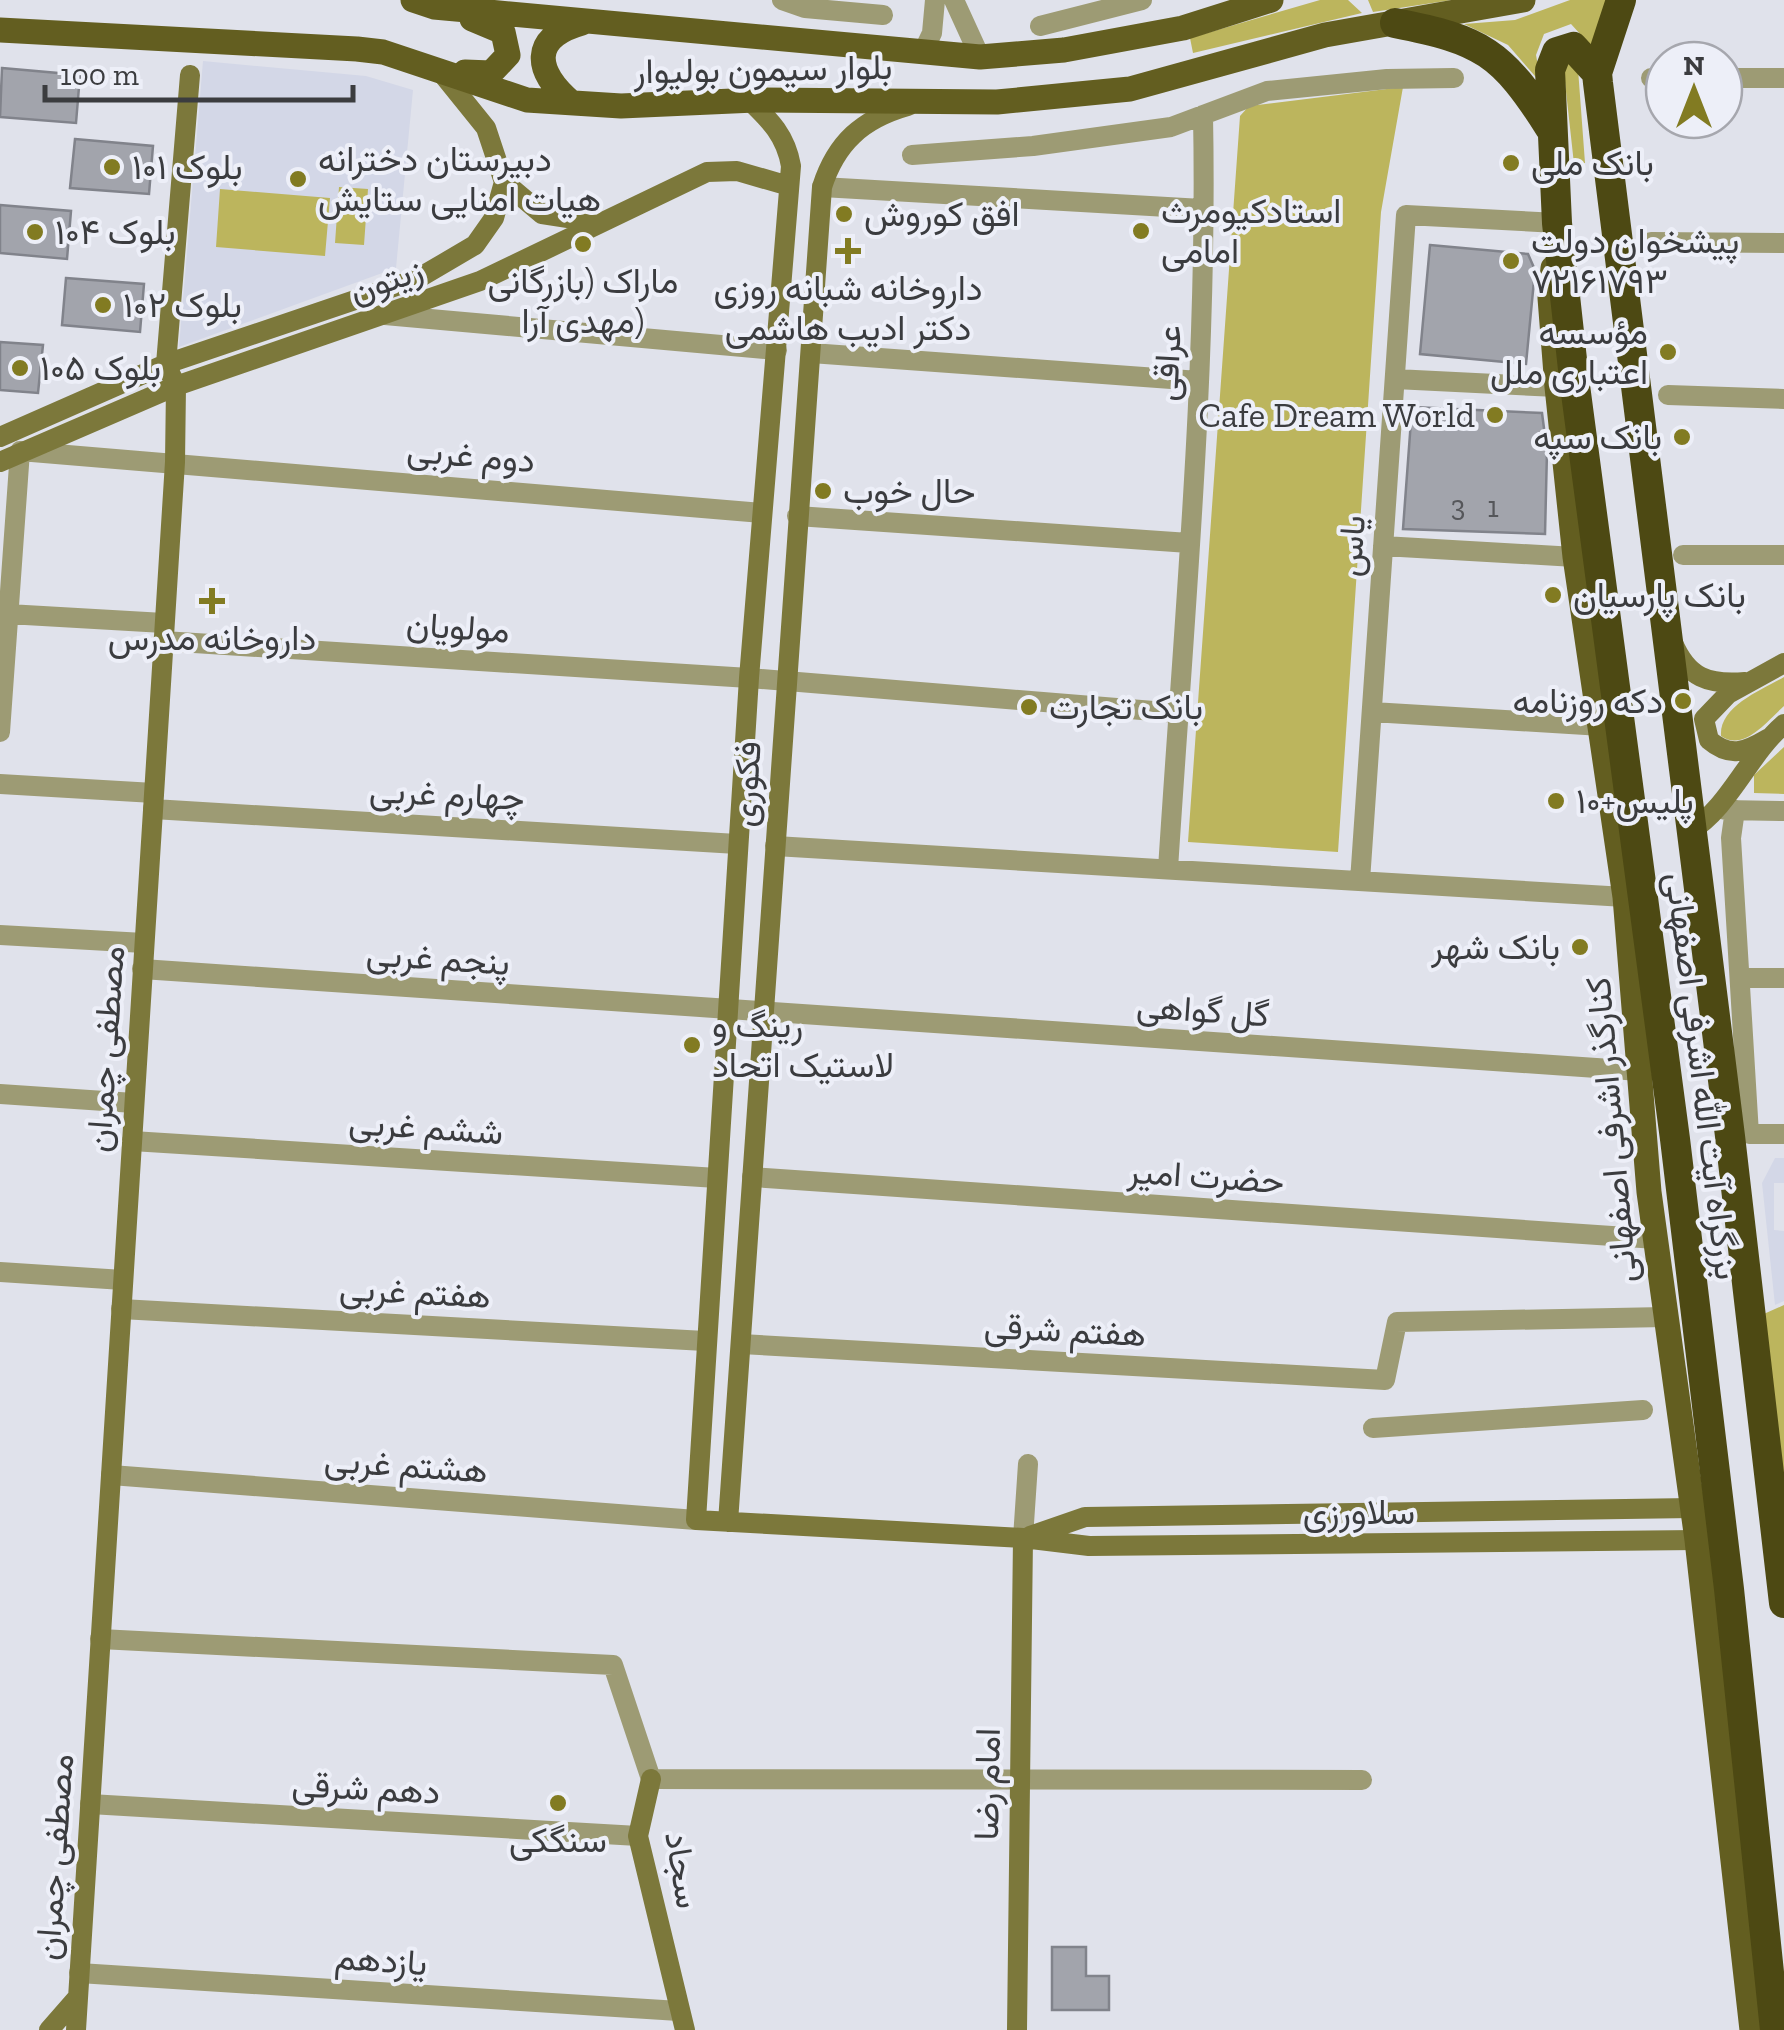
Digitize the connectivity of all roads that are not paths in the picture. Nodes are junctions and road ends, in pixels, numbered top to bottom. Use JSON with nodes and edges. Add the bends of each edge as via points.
{"nodes":[{"id":1,"x":782,"y":0,"type":"edge"},
{"id":2,"x":935,"y":0,"type":"edge"},
{"id":3,"x":954,"y":0,"type":"edge"},
{"id":4,"x":1142,"y":0,"type":"edge"},
{"id":5,"x":1272,"y":0,"type":"edge"},
{"id":6,"x":1523,"y":0,"type":"edge"},
{"id":7,"x":1621,"y":0,"type":"edge"},
{"id":8,"x":424,"y":4,"type":"edge"},
{"id":9,"x":1204,"y":10,"type":"edge"},
{"id":10,"x":884,"y":15,"type":"dead end"},
{"id":11,"x":587,"y":22,"type":"junction"},
{"id":12,"x":1396,"y":23,"type":"junction"},
{"id":13,"x":1040,"y":26,"type":"dead end"},
{"id":14,"x":0,"y":30,"type":"edge"},
{"id":15,"x":923,"y":52,"type":"junction"},
{"id":16,"x":980,"y":57,"type":"junction"},
{"id":17,"x":440,"y":71,"type":"junction"},
{"id":18,"x":1597,"y":72,"type":"junction"},
{"id":19,"x":190,"y":75,"type":"dead end"},
{"id":20,"x":1454,"y":78,"type":"dead end"},
{"id":21,"x":1744,"y":78,"type":"edge"},
{"id":22,"x":1784,"y":78,"type":"edge"},
{"id":23,"x":749,"y":100,"type":"junction"},
{"id":24,"x":572,"y":103,"type":"junction"},
{"id":25,"x":919,"y":103,"type":"junction"},
{"id":26,"x":1203,"y":115,"type":"junction"},
{"id":27,"x":1552,"y":132,"type":"junction"},
{"id":28,"x":912,"y":155,"type":"dead end"},
{"id":29,"x":504,"y":182,"type":"junction"},
{"id":30,"x":788,"y":186,"type":"junction"},
{"id":31,"x":822,"y":188,"type":"junction"},
{"id":32,"x":1202,"y":210,"type":"junction"},
{"id":33,"x":598,"y":222,"type":"junction"},
{"id":34,"x":1558,"y":223,"type":"junction"},
{"id":35,"x":1651,"y":242,"type":"dead end"},
{"id":36,"x":1784,"y":244,"type":"edge"},
{"id":37,"x":385,"y":315,"type":"junction"},
{"id":38,"x":776,"y":350,"type":"junction"},
{"id":39,"x":811,"y":353,"type":"junction"},
{"id":40,"x":166,"y":364,"type":"junction"},
{"id":41,"x":1395,"y":380,"type":"junction"},
{"id":42,"x":1199,"y":381,"type":"junction"},
{"id":43,"x":176,"y":386,"type":"junction"},
{"id":44,"x":1556,"y":387,"type":"junction"},
{"id":45,"x":1668,"y":394,"type":"dead end"},
{"id":46,"x":1784,"y":398,"type":"edge"},
{"id":47,"x":0,"y":437,"type":"edge"},
{"id":48,"x":20,"y":451,"type":"junction"},
{"id":49,"x":0,"y":462,"type":"edge"},
{"id":50,"x":174,"y":462,"type":"junction"},
{"id":51,"x":762,"y":513,"type":"junction"},
{"id":52,"x":798,"y":516,"type":"junction"},
{"id":53,"x":1189,"y":543,"type":"junction"},
{"id":54,"x":1384,"y":546,"type":"junction"},
{"id":55,"x":1683,"y":555,"type":"dead end"},
{"id":56,"x":1784,"y":555,"type":"edge"},
{"id":57,"x":1575,"y":558,"type":"junction"},
{"id":58,"x":1662,"y":605,"type":"junction"},
{"id":59,"x":8,"y":614,"type":"junction"},
{"id":60,"x":164,"y":632,"type":"junction"},
{"id":61,"x":1784,"y":663,"type":"edge"},
{"id":62,"x":749,"y":678,"type":"junction"},
{"id":63,"x":785,"y":682,"type":"junction"},
{"id":64,"x":1752,"y":682,"type":"junction"},
{"id":65,"x":1372,"y":712,"type":"junction"},
{"id":66,"x":1178,"y":714,"type":"junction"},
{"id":67,"x":1784,"y":724,"type":"edge"},
{"id":68,"x":1602,"y":726,"type":"junction"},
{"id":69,"x":0,"y":732,"type":"edge"},
{"id":70,"x":1767,"y":739,"type":"junction"},
{"id":71,"x":0,"y":784,"type":"edge"},
{"id":72,"x":153,"y":801,"type":"junction"},
{"id":73,"x":1713,"y":810,"type":"junction"},
{"id":74,"x":1735,"y":810,"type":"junction"},
{"id":75,"x":1784,"y":811,"type":"edge"},
{"id":76,"x":1689,"y":832,"type":"junction"},
{"id":77,"x":737,"y":844,"type":"junction"},
{"id":78,"x":775,"y":846,"type":"junction"},
{"id":79,"x":1168,"y":869,"type":"junction"},
{"id":80,"x":1360,"y":881,"type":"junction"},
{"id":81,"x":1624,"y":896,"type":"junction"},
{"id":82,"x":0,"y":934,"type":"edge"},
{"id":83,"x":144,"y":943,"type":"junction"},
{"id":84,"x":142,"y":970,"type":"junction"},
{"id":85,"x":1743,"y":978,"type":"junction"},
{"id":86,"x":1784,"y":978,"type":"edge"},
{"id":87,"x":729,"y":1011,"type":"junction"},
{"id":88,"x":763,"y":1012,"type":"junction"},
{"id":89,"x":1640,"y":1071,"type":"junction"},
{"id":90,"x":0,"y":1094,"type":"edge"},
{"id":91,"x":134,"y":1103,"type":"junction"},
{"id":92,"x":1784,"y":1134,"type":"edge"},
{"id":93,"x":132,"y":1140,"type":"junction"},
{"id":94,"x":717,"y":1178,"type":"junction"},
{"id":95,"x":752,"y":1178,"type":"junction"},
{"id":96,"x":1656,"y":1239,"type":"junction"},
{"id":97,"x":0,"y":1272,"type":"edge"},
{"id":98,"x":123,"y":1280,"type":"junction"},
{"id":99,"x":121,"y":1308,"type":"junction"},
{"id":100,"x":1665,"y":1317,"type":"junction"},
{"id":101,"x":706,"y":1341,"type":"junction"},
{"id":102,"x":741,"y":1344,"type":"junction"},
{"id":103,"x":1643,"y":1410,"type":"dead end"},
{"id":104,"x":1373,"y":1428,"type":"dead end"},
{"id":105,"x":1028,"y":1464,"type":"dead end"},
{"id":106,"x":111,"y":1474,"type":"junction"},
{"id":107,"x":1692,"y":1508,"type":"junction"},
{"id":108,"x":1586,"y":1510,"type":"junction"},
{"id":109,"x":696,"y":1520,"type":"junction"},
{"id":110,"x":728,"y":1522,"type":"junction"},
{"id":111,"x":1023,"y":1538,"type":"junction"},
{"id":112,"x":1696,"y":1540,"type":"junction"},
{"id":113,"x":1587,"y":1543,"type":"junction"},
{"id":114,"x":1784,"y":1602,"type":"edge"},
{"id":115,"x":100,"y":1639,"type":"junction"},
{"id":116,"x":651,"y":1780,"type":"junction"},
{"id":117,"x":1019,"y":1780,"type":"junction"},
{"id":118,"x":1362,"y":1780,"type":"dead end"},
{"id":119,"x":90,"y":1804,"type":"junction"},
{"id":120,"x":638,"y":1836,"type":"junction"},
{"id":121,"x":79,"y":1973,"type":"junction"},
{"id":122,"x":78,"y":1996,"type":"junction"},
{"id":123,"x":682,"y":2020,"type":"edge"},
{"id":124,"x":49,"y":2030,"type":"edge"},
{"id":125,"x":76,"y":2030,"type":"edge"},
{"id":126,"x":1017,"y":2030,"type":"edge"},
{"id":127,"x":1752,"y":2030,"type":"edge"},
{"id":128,"x":1775,"y":2030,"type":"edge"}],
"edges":[{"from":1,"to":10,"type":"street"},
{"from":2,"to":15,"type":"street"},
{"from":3,"to":16,"type":"street"},
{"from":4,"to":13,"type":"street"},
{"from":5,"to":9,"type":"main road","name":"بلوار سیمون بولیوار"},
{"from":6,"to":12,"type":"main road","name":"بلوار سیمون بولیوار"},
{"from":7,"to":18,"type":"highway"},
{"from":8,"to":11,"type":"main road","name":"بلوار سیمون بولیوار"},
{"from":8,"to":17,"type":"main road","via":[[496,27],[509,47],[491,72]]},
{"from":9,"to":16,"type":"main road","name":"بلوار سیمون بولیوار","via":[[1182,28],[1064,50]]},
{"from":11,"to":15,"type":"main road","name":"بلوار سیمون بولیوار"},
{"from":11,"to":24,"type":"main road","via":[[554,32],[546,42],[546,71]]},
{"from":12,"to":25,"type":"main road","name":"بلوار سیمون بولیوار","via":[[1285,44],[1130,89]]},
{"from":12,"to":27,"type":"highway","via":[[1484,49],[1527,93]]},
{"from":14,"to":17,"type":"main road","name":"بلوار سیمون بولیوار","via":[[358,49]]},
{"from":15,"to":16,"type":"main road","name":"بلوار سیمون بولیوار"},
{"from":17,"to":24,"type":"main road","name":"بلوار سیمون بولیوار","via":[[527,100]]},
{"from":17,"to":29,"type":"street","via":[[486,128]]},
{"from":18,"to":27,"type":"highway","name":"بزرگراه آیت الله اشرفی اصفهانی","via":[[1573,46],[1557,52],[1550,70]]},
{"from":18,"to":58,"type":"highway","name":"بزرگراه آیت الله اشرفی اصفهانی"},
{"from":19,"to":40,"type":"street","name":"مصطفی چمران"},
{"from":20,"to":26,"type":"street","via":[[1267,91]]},
{"from":21,"to":22,"type":"street"},
{"from":23,"to":24,"type":"main road","name":"بلوار سیمون بولیوار"},
{"from":23,"to":25,"type":"main road","name":"بلوار سیمون بولیوار"},
{"from":23,"to":30,"type":"street","name":"فکوری","via":[[788,148]]},
{"from":25,"to":31,"type":"street","name":"فکوری","via":[[865,122],[830,160]]},
{"from":26,"to":28,"type":"street","via":[[1172,126],[1033,146]]},
{"from":26,"to":32,"type":"street","name":"عراقی"},
{"from":27,"to":34,"type":"highway","name":"بزرگراه آیت الله اشرفی اصفهانی"},
{"from":29,"to":33,"type":"street","via":[[542,214]]},
{"from":29,"to":40,"type":"street","name":"زیتون","via":[[494,218],[475,245],[447,264]]},
{"from":30,"to":33,"type":"street","name":"زیتون","via":[[737,171],[707,172]]},
{"from":30,"to":38,"type":"street","name":"فکوری"},
{"from":31,"to":32,"type":"street"},
{"from":31,"to":39,"type":"street","name":"فکوری"},
{"from":32,"to":42,"type":"street","name":"عراقی"},
{"from":33,"to":37,"type":"street","name":"زیتون","via":[[480,281]]},
{"from":34,"to":41,"type":"street","name":"یاس","via":[[1406,215]]},
{"from":34,"to":44,"type":"main road","name":"کنارگذر اشرفی اصفهانی","via":[[1550,298]]},
{"from":34,"to":128,"type":"highway","name":"بزرگراه آیت الله اشرفی اصفهانی","via":[[1699,1333]]},
{"from":35,"to":36,"type":"street"},
{"from":37,"to":38,"type":"street"},
{"from":37,"to":43,"type":"street","name":"زیتون"},
{"from":38,"to":51,"type":"street","name":"فکوری"},
{"from":39,"to":42,"type":"street"},
{"from":39,"to":52,"type":"street","name":"فکوری"},
{"from":40,"to":43,"type":"street","name":"مصطفی چمران"},
{"from":40,"to":47,"type":"street","name":"زیتون"},
{"from":41,"to":44,"type":"street"},
{"from":41,"to":54,"type":"street","name":"یاس"},
{"from":42,"to":53,"type":"street","name":"عراقی"},
{"from":43,"to":48,"type":"street","name":"زیتون"},
{"from":43,"to":50,"type":"street","name":"مصطفی چمران"},
{"from":44,"to":57,"type":"main road","name":"کنارگذر اشرفی اصفهانی"},
{"from":45,"to":46,"type":"street"},
{"from":48,"to":49,"type":"street","name":"زیتون"},
{"from":48,"to":50,"type":"street","name":"دوم غربی"},
{"from":48,"to":59,"type":"street"},
{"from":50,"to":51,"type":"street","name":"دوم غربی"},
{"from":50,"to":60,"type":"street","name":"مصطفی چمران"},
{"from":51,"to":62,"type":"street","name":"فکوری"},
{"from":52,"to":53,"type":"street"},
{"from":52,"to":63,"type":"street","name":"فکوری"},
{"from":53,"to":66,"type":"street","name":"عراقی"},
{"from":54,"to":57,"type":"street"},
{"from":54,"to":65,"type":"street","name":"یاس"},
{"from":55,"to":56,"type":"street"},
{"from":57,"to":68,"type":"main road","name":"کنارگذر اشرفی اصفهانی"},
{"from":58,"to":64,"type":"street","via":[[1674,648],[1698,678]]},
{"from":58,"to":76,"type":"highway","name":"بزرگراه آیت الله اشرفی اصفهانی"},
{"from":59,"to":60,"type":"street","name":"مولویان"},
{"from":59,"to":69,"type":"street"},
{"from":60,"to":62,"type":"street","name":"مولویان"},
{"from":60,"to":72,"type":"street","name":"مصطفی چمران"},
{"from":61,"to":64,"type":"street"},
{"from":62,"to":63,"type":"street","name":"مولویان"},
{"from":62,"to":77,"type":"street","name":"فکوری"},
{"from":63,"to":66,"type":"street","name":"مولویان"},
{"from":63,"to":78,"type":"street","name":"فکوری"},
{"from":64,"to":70,"type":"street","via":[[1715,704],[1704,718],[1705,732],[1716,746],[1734,752]]},
{"from":65,"to":68,"type":"street"},
{"from":65,"to":80,"type":"street","name":"یاس"},
{"from":66,"to":79,"type":"street","name":"عراقی"},
{"from":67,"to":70,"type":"street"},
{"from":68,"to":81,"type":"main road","name":"کنارگذر اشرفی اصفهانی"},
{"from":70,"to":73,"type":"street"},
{"from":71,"to":72,"type":"street","name":"چهارم غربی"},
{"from":72,"to":77,"type":"street","name":"چهارم غربی"},
{"from":72,"to":83,"type":"street","name":"مصطفی چمران"},
{"from":73,"to":74,"type":"street"},
{"from":73,"to":76,"type":"street"},
{"from":74,"to":75,"type":"street"},
{"from":74,"to":85,"type":"street"},
{"from":76,"to":114,"type":"highway","name":"بزرگراه آیت الله اشرفی اصفهانی"},
{"from":77,"to":87,"type":"street","name":"فکوری"},
{"from":78,"to":79,"type":"street"},
{"from":78,"to":88,"type":"street","name":"فکوری"},
{"from":79,"to":80,"type":"street"},
{"from":80,"to":81,"type":"street"},
{"from":81,"to":89,"type":"main road","name":"کنارگذر اشرفی اصفهانی"},
{"from":82,"to":83,"type":"street"},
{"from":83,"to":84,"type":"street","name":"مصطفی چمران"},
{"from":84,"to":87,"type":"street","name":"پنجم غربی"},
{"from":84,"to":91,"type":"street","name":"مصطفی چمران"},
{"from":85,"to":86,"type":"street"},
{"from":85,"to":92,"type":"street","via":[[1749,1134]]},
{"from":87,"to":88,"type":"street","name":"پنجم غربی"},
{"from":87,"to":94,"type":"street","name":"فکوری"},
{"from":88,"to":89,"type":"street","name":"گل گواهی"},
{"from":88,"to":95,"type":"street","name":"فکوری"},
{"from":89,"to":96,"type":"main road","name":"کنارگذر اشرفی اصفهانی"},
{"from":90,"to":91,"type":"street"},
{"from":91,"to":93,"type":"street","name":"مصطفی چمران"},
{"from":93,"to":94,"type":"street","name":"ششم غربی"},
{"from":93,"to":98,"type":"street","name":"مصطفی چمران"},
{"from":94,"to":101,"type":"street","name":"فکوری"},
{"from":95,"to":96,"type":"street","name":"حضرت امیر"},
{"from":95,"to":102,"type":"street","name":"فکوری"},
{"from":96,"to":100,"type":"main road","name":"کنارگذر اشرفی اصفهانی"},
{"from":97,"to":98,"type":"street"},
{"from":98,"to":99,"type":"street","name":"مصطفی چمران"},
{"from":99,"to":101,"type":"street","name":"هفتم غربی"},
{"from":99,"to":106,"type":"street","name":"مصطفی چمران"},
{"from":100,"to":102,"type":"street","name":"هفتم شرقی","via":[[1404,1320],[1394,1326],[1385,1380]]},
{"from":100,"to":107,"type":"main road","name":"کنارگذر اشرفی اصفهانی"},
{"from":101,"to":109,"type":"street","name":"فکوری"},
{"from":102,"to":110,"type":"street","name":"فکوری"},
{"from":103,"to":104,"type":"street"},
{"from":105,"to":111,"type":"street"},
{"from":106,"to":109,"type":"street","name":"هشتم غربی"},
{"from":106,"to":115,"type":"street","name":"مصطفی چمران"},
{"from":107,"to":108,"type":"street","name":"سلاورزی"},
{"from":107,"to":112,"type":"main road","name":"کنارگذر اشرفی اصفهانی"},
{"from":108,"to":111,"type":"street","name":"سلاورزی","via":[[1085,1517]]},
{"from":108,"to":113,"type":"street"},
{"from":109,"to":110,"type":"street","name":"سلاورزی"},
{"from":110,"to":111,"type":"street","name":"سلاورزی"},
{"from":111,"to":113,"type":"street","name":"سلاورزی","via":[[1090,1546]]},
{"from":111,"to":117,"type":"street","name":"امام رضا"},
{"from":112,"to":113,"type":"street","name":"سلاورزی"},
{"from":112,"to":127,"type":"main road","name":"کنارگذر اشرفی اصفهانی"},
{"from":115,"to":116,"type":"street","via":[[612,1665]]},
{"from":115,"to":119,"type":"street","name":"مصطفی چمران"},
{"from":116,"to":117,"type":"street"},
{"from":116,"to":120,"type":"street","name":"سجاد"},
{"from":117,"to":118,"type":"street"},
{"from":117,"to":126,"type":"street","name":"امام رضا"},
{"from":119,"to":120,"type":"street","name":"دهم شرقی"},
{"from":119,"to":121,"type":"street","name":"مصطفی چمران"},
{"from":120,"to":123,"type":"street","name":"سجاد"},
{"from":121,"to":122,"type":"street","name":"مصطفی چمران"},
{"from":121,"to":123,"type":"street","name":"یازدهم"},
{"from":122,"to":124,"type":"street"},
{"from":122,"to":125,"type":"street","name":"مصطفی چمران"}]}
